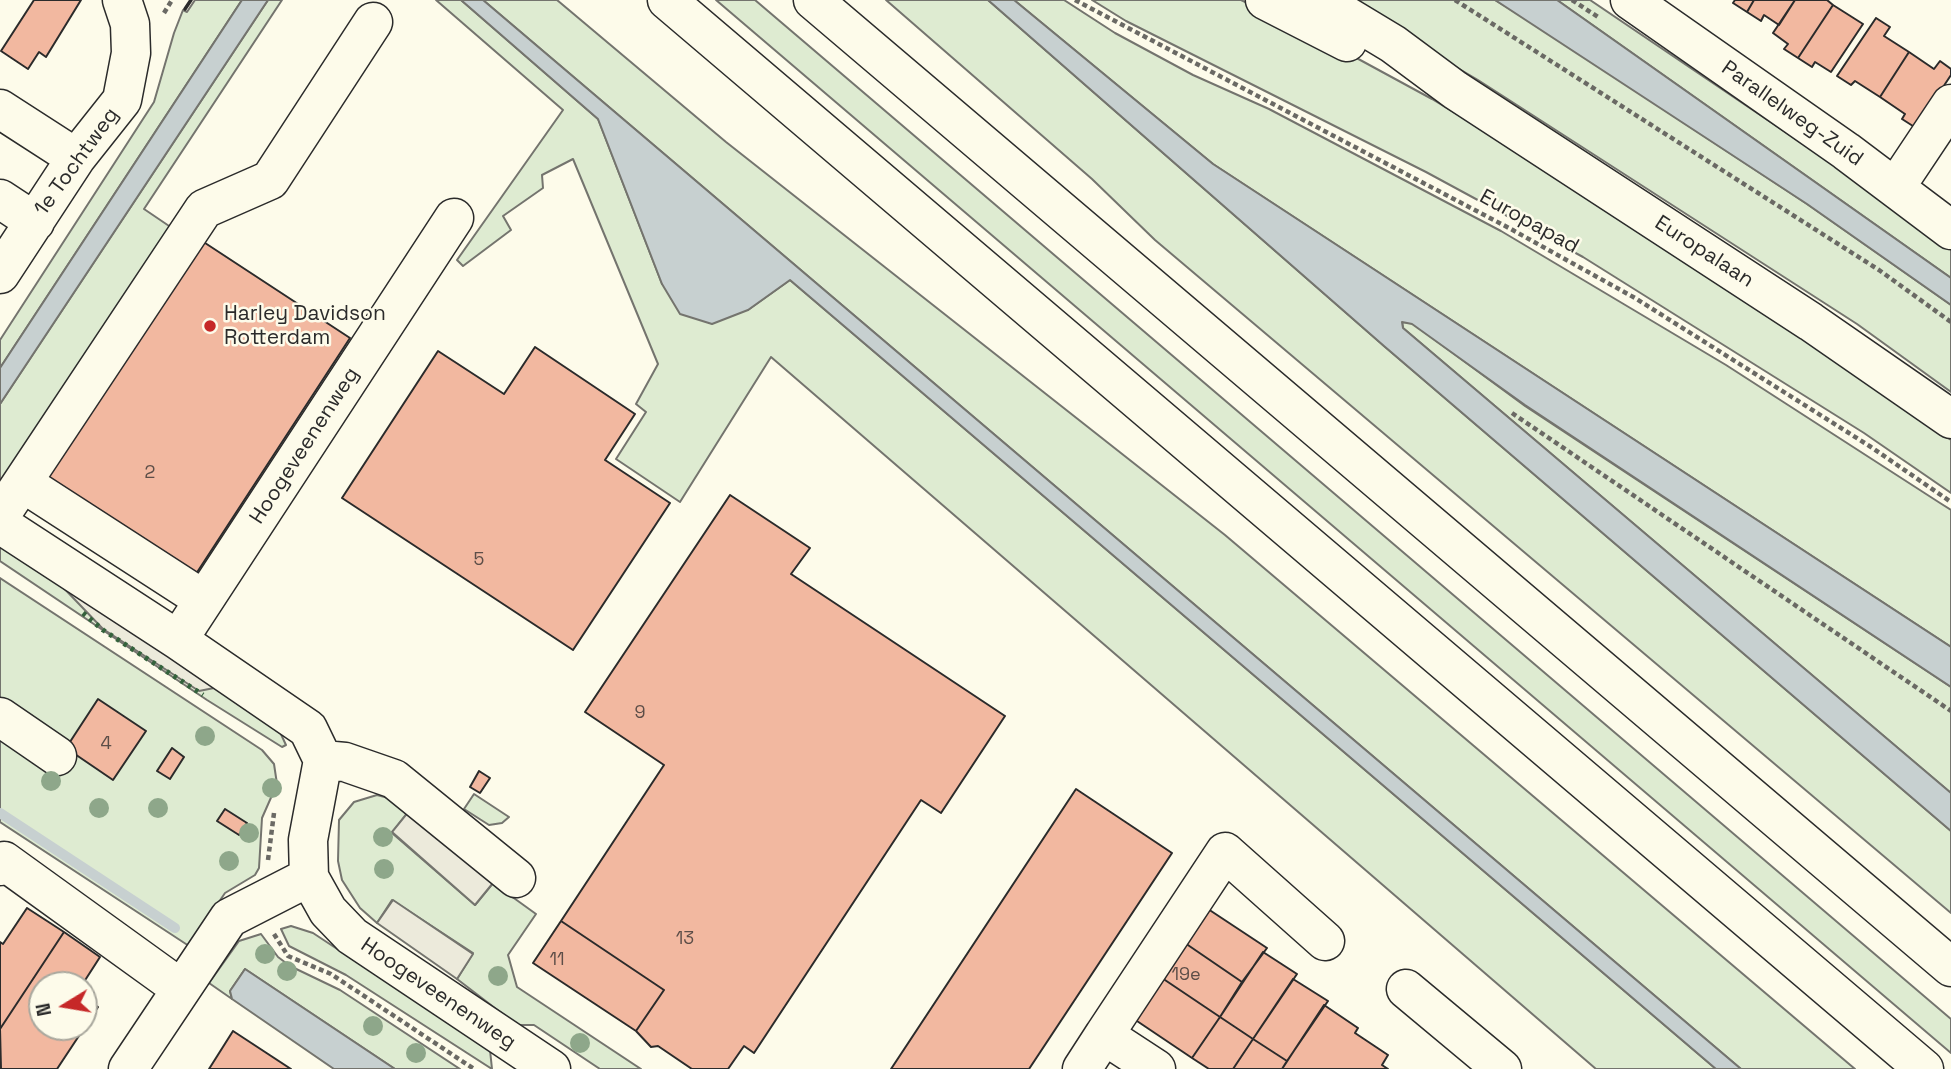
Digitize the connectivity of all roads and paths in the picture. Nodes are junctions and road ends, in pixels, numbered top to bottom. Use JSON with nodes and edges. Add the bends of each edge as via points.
{"nodes":[{"id":1,"x":122,"y":0,"type":"edge"},
{"id":2,"x":667,"y":0,"type":"edge"},
{"id":3,"x":813,"y":0,"type":"edge"},
{"id":4,"x":1075,"y":0,"type":"edge"},
{"id":5,"x":1265,"y":0,"type":"edge"},
{"id":6,"x":1320,"y":0,"type":"edge"},
{"id":7,"x":1455,"y":0,"type":"edge"},
{"id":8,"x":1630,"y":0,"type":"edge"},
{"id":9,"x":373,"y":22,"type":"dead end"},
{"id":10,"x":1455,"y":90,"type":"junction"},
{"id":11,"x":1951,"y":104,"type":"edge"},
{"id":12,"x":0,"y":109,"type":"edge"},
{"id":13,"x":76,"y":158,"type":"junction"},
{"id":14,"x":1895,"y":188,"type":"junction"},
{"id":15,"x":0,"y":199,"type":"edge"},
{"id":16,"x":454,"y":218,"type":"dead end"},
{"id":17,"x":34,"y":222,"type":"junction"},
{"id":18,"x":1951,"y":230,"type":"edge"},
{"id":19,"x":0,"y":274,"type":"edge"},
{"id":20,"x":1951,"y":322,"type":"edge"},
{"id":21,"x":1512,"y":413,"type":"dead end"},
{"id":22,"x":1951,"y":419,"type":"edge"},
{"id":23,"x":23,"y":483,"type":"junction"},
{"id":24,"x":1951,"y":502,"type":"edge"},
{"id":25,"x":1,"y":525,"type":"edge"},
{"id":26,"x":204,"y":600,"type":"junction"},
{"id":27,"x":178,"y":640,"type":"junction"},
{"id":28,"x":1951,"y":711,"type":"edge"},
{"id":29,"x":0,"y":717,"type":"edge"},
{"id":30,"x":57,"y":756,"type":"dead end"},
{"id":31,"x":323,"y":760,"type":"junction"},
{"id":32,"x":275,"y":809,"type":"dead end"},
{"id":33,"x":0,"y":866,"type":"edge"},
{"id":34,"x":309,"y":877,"type":"junction"},
{"id":35,"x":516,"y":878,"type":"dead end"},
{"id":36,"x":269,"y":897,"type":"junction"},
{"id":37,"x":1325,"y":941,"type":"dead end"},
{"id":38,"x":1951,"y":967,"type":"edge"},
{"id":39,"x":180,"y":988,"type":"junction"},
{"id":40,"x":1406,"y":989,"type":"dead end"},
{"id":41,"x":1104,"y":1035,"type":"junction"},
{"id":42,"x":534,"y":1064,"type":"edge"},
{"id":43,"x":128,"y":1069,"type":"edge"},
{"id":44,"x":474,"y":1069,"type":"edge"},
{"id":45,"x":1082,"y":1069,"type":"edge"},
{"id":46,"x":1156,"y":1069,"type":"edge"},
{"id":47,"x":1502,"y":1069,"type":"edge"},
{"id":48,"x":1924,"y":1069,"type":"edge"}],
"edges":[{"from":1,"to":13,"type":"main road","name":"1e Tochtweg","via":[[130,24],[131,53],[122,100]]},
{"from":2,"to":48,"type":"main road"},
{"from":3,"to":38,"type":"main road"},
{"from":4,"to":24,"type":"path","name":"Europapad","via":[[1635,299]]},
{"from":5,"to":10,"type":"main road","name":"Europalaan","via":[[1382,61]]},
{"from":6,"to":10,"type":"main road","name":"Europalaan","via":[[1393,44]]},
{"from":7,"to":20,"type":"path","via":[[1879,270]]},
{"from":8,"to":14,"type":"main road","name":"Parallelweg-Zuid"},
{"from":9,"to":23,"type":"main road","via":[[270,180],[204,209]]},
{"from":10,"to":22,"type":"main road","name":"Europalaan"},
{"from":11,"to":14,"type":"main road"},
{"from":12,"to":13,"type":"main road"},
{"from":13,"to":17,"type":"main road","name":"1e Tochtweg"},
{"from":14,"to":18,"type":"main road","name":"Parallelweg-Zuid"},
{"from":15,"to":17,"type":"main road"},
{"from":16,"to":26,"type":"main road","name":"Hoogeveenenweg"},
{"from":17,"to":19,"type":"main road","name":"1e Tochtweg"},
{"from":21,"to":28,"type":"path"},
{"from":23,"to":25,"type":"main road"},
{"from":23,"to":26,"type":"main road"},
{"from":25,"to":27,"type":"main road"},
{"from":26,"to":27,"type":"main road","name":"Hoogeveenenweg"},
{"from":27,"to":31,"type":"main road","via":[[308,729]]},
{"from":29,"to":30,"type":"main road"},
{"from":31,"to":34,"type":"main road","name":"Hoogeveenenweg","via":[[307,840]]},
{"from":31,"to":35,"type":"main road","via":[[345,762],[394,779]]},
{"from":32,"to":36,"type":"path","name":"Hoogeveenenweg","via":[[267,850]]},
{"from":33,"to":39,"type":"main road","via":[[4,861]]},
{"from":34,"to":36,"type":"main road"},
{"from":34,"to":42,"type":"main road","name":"Hoogeveenenweg","via":[[328,911],[352,936]]},
{"from":36,"to":39,"type":"main road","via":[[229,918]]},
{"from":36,"to":44,"type":"path","name":"Hoogeveenenweg","via":[[272,932],[288,956],[331,974]]},
{"from":37,"to":41,"type":"main road","via":[[1225,852]]},
{"from":39,"to":43,"type":"main road"},
{"from":40,"to":47,"type":"main road"},
{"from":41,"to":45,"type":"main road"},
{"from":41,"to":46,"type":"main road"}]}
